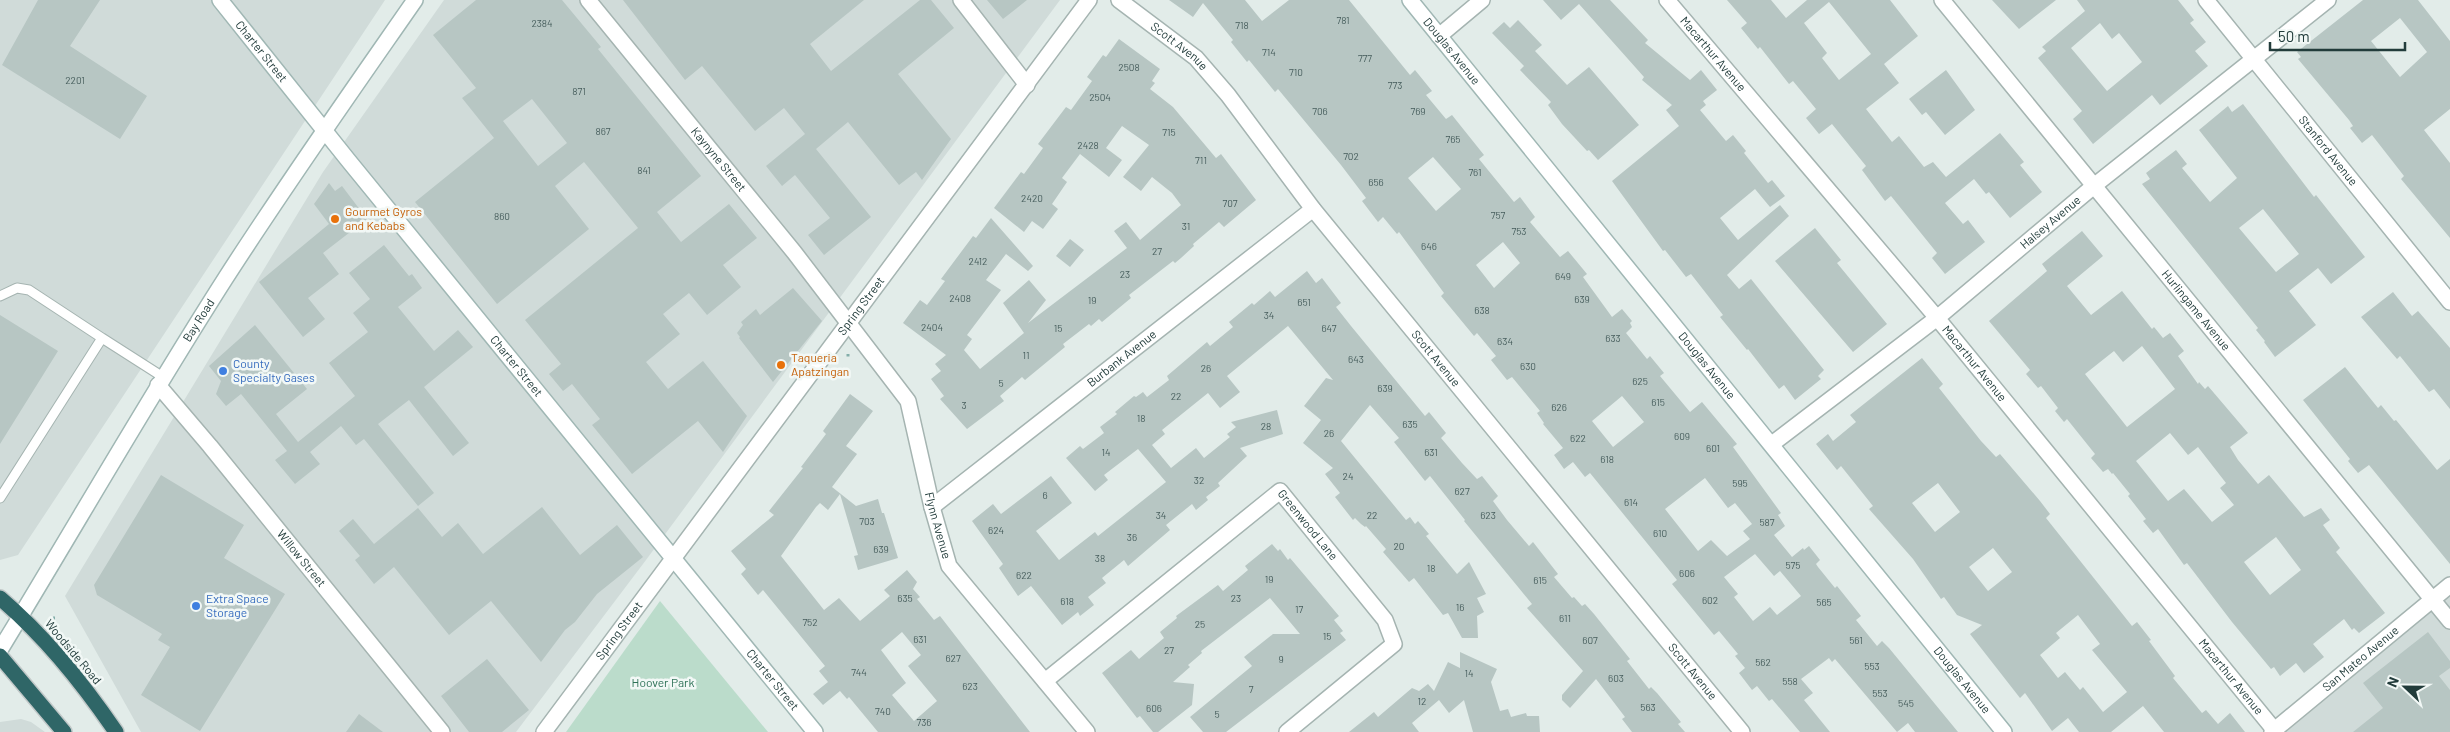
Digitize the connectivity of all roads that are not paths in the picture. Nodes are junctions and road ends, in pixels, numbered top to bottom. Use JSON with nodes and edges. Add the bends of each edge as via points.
{"nodes":[{"id":1,"x":220,"y":0,"type":"edge"},
{"id":2,"x":415,"y":0,"type":"edge"},
{"id":3,"x":588,"y":0,"type":"edge"},
{"id":4,"x":962,"y":0,"type":"edge"},
{"id":5,"x":1090,"y":0,"type":"edge"},
{"id":6,"x":1119,"y":0,"type":"edge"},
{"id":7,"x":1410,"y":0,"type":"edge"},
{"id":8,"x":1482,"y":0,"type":"edge"},
{"id":9,"x":1667,"y":0,"type":"edge"},
{"id":10,"x":1942,"y":0,"type":"edge"},
{"id":11,"x":2206,"y":0,"type":"edge"},
{"id":12,"x":2328,"y":0,"type":"edge"},
{"id":13,"x":1439,"y":36,"type":"junction"},
{"id":14,"x":2253,"y":59,"type":"junction"},
{"id":15,"x":1027,"y":85,"type":"junction"},
{"id":16,"x":325,"y":130,"type":"junction"},
{"id":17,"x":2094,"y":185,"type":"junction"},
{"id":18,"x":1313,"y":209,"type":"junction"},
{"id":19,"x":0,"y":296,"type":"edge"},
{"id":20,"x":2450,"y":302,"type":"edge"},
{"id":21,"x":1938,"y":318,"type":"junction"},
{"id":22,"x":848,"y":321,"type":"junction"},
{"id":23,"x":102,"y":338,"type":"junction"},
{"id":24,"x":161,"y":381,"type":"junction"},
{"id":25,"x":1772,"y":444,"type":"junction"},
{"id":26,"x":0,"y":498,"type":"edge"},
{"id":27,"x":932,"y":507,"type":"junction"},
{"id":28,"x":674,"y":558,"type":"junction"},
{"id":29,"x":2450,"y":585,"type":"edge"},
{"id":30,"x":0,"y":598,"type":"edge"},
{"id":31,"x":2433,"y":600,"type":"junction"},
{"id":32,"x":21,"y":616,"type":"junction"},
{"id":33,"x":2450,"y":621,"type":"edge"},
{"id":34,"x":0,"y":650,"type":"edge"},
{"id":35,"x":0,"y":656,"type":"edge"},
{"id":36,"x":1046,"y":681,"type":"junction"},
{"id":37,"x":2274,"y":731,"type":"edge"},
{"id":38,"x":64,"y":732,"type":"edge"},
{"id":39,"x":116,"y":732,"type":"edge"},
{"id":40,"x":442,"y":732,"type":"edge"},
{"id":41,"x":544,"y":732,"type":"edge"},
{"id":42,"x":815,"y":732,"type":"edge"},
{"id":43,"x":1087,"y":732,"type":"edge"},
{"id":44,"x":1287,"y":732,"type":"edge"},
{"id":45,"x":1742,"y":732,"type":"edge"},
{"id":46,"x":2004,"y":732,"type":"edge"}],
"edges":[{"from":1,"to":16,"type":"street","name":"Charter Street"},
{"from":2,"to":16,"type":"street","name":"Bay Road"},
{"from":3,"to":22,"type":"street","name":"Kaynyne Street"},
{"from":4,"to":15,"type":"street"},
{"from":5,"to":15,"type":"street","name":"Spring Street"},
{"from":6,"to":18,"type":"street","name":"Scott Avenue","via":[[1196,58],[1228,95]]},
{"from":7,"to":13,"type":"street","name":"Douglas Avenue"},
{"from":8,"to":13,"type":"street"},
{"from":9,"to":21,"type":"street","name":"Macarthur Avenue"},
{"from":10,"to":17,"type":"street","name":"Hurlingame Avenue"},
{"from":11,"to":14,"type":"street","name":"Stanford Avenue"},
{"from":12,"to":14,"type":"street","name":"Halsey Avenue"},
{"from":13,"to":25,"type":"street","name":"Douglas Avenue"},
{"from":14,"to":17,"type":"street","name":"Halsey Avenue"},
{"from":14,"to":20,"type":"street","name":"Stanford Avenue"},
{"from":15,"to":22,"type":"street","name":"Spring Street"},
{"from":16,"to":24,"type":"street","name":"Bay Road"},
{"from":16,"to":28,"type":"street","name":"Charter Street"},
{"from":17,"to":21,"type":"street","name":"Halsey Avenue"},
{"from":17,"to":31,"type":"street","name":"Hurlingame Avenue"},
{"from":18,"to":27,"type":"street","name":"Burbank Avenue"},
{"from":18,"to":45,"type":"street","name":"Scott Avenue"},
{"from":19,"to":23,"type":"lane","via":[[17,288],[29,290]]},
{"from":21,"to":25,"type":"street","name":"Halsey Avenue"},
{"from":21,"to":37,"type":"street","name":"Macarthur Avenue"},
{"from":22,"to":27,"type":"street","name":"Flynn Avenue","via":[[908,400]]},
{"from":22,"to":28,"type":"street","name":"Spring Street"},
{"from":23,"to":24,"type":"lane"},
{"from":23,"to":26,"type":"lane"},
{"from":24,"to":32,"type":"street","name":"Bay Road"},
{"from":24,"to":40,"type":"street","name":"Willow Street","via":[[216,454]]},
{"from":25,"to":46,"type":"street","name":"Douglas Avenue"},
{"from":27,"to":36,"type":"street","name":"Flynn Avenue","via":[[949,566]]},
{"from":28,"to":41,"type":"street","name":"Spring Street"},
{"from":28,"to":42,"type":"street","name":"Charter Street"},
{"from":29,"to":31,"type":"street","name":"San Mateo Avenue"},
{"from":30,"to":32,"type":"highway","name":"Woodside Road"},
{"from":31,"to":33,"type":"street","name":"Hurlingame Avenue"},
{"from":31,"to":37,"type":"street","name":"San Mateo Avenue"},
{"from":32,"to":34,"type":"street","name":"Bay Road"},
{"from":32,"to":39,"type":"highway","name":"Woodside Road","via":[[86,688]]},
{"from":35,"to":38,"type":"highway"},
{"from":36,"to":43,"type":"street","name":"Flynn Avenue"},
{"from":36,"to":44,"type":"street","name":"Greenwood Lane","via":[[1280,491],[1384,620],[1394,644]]}]}
